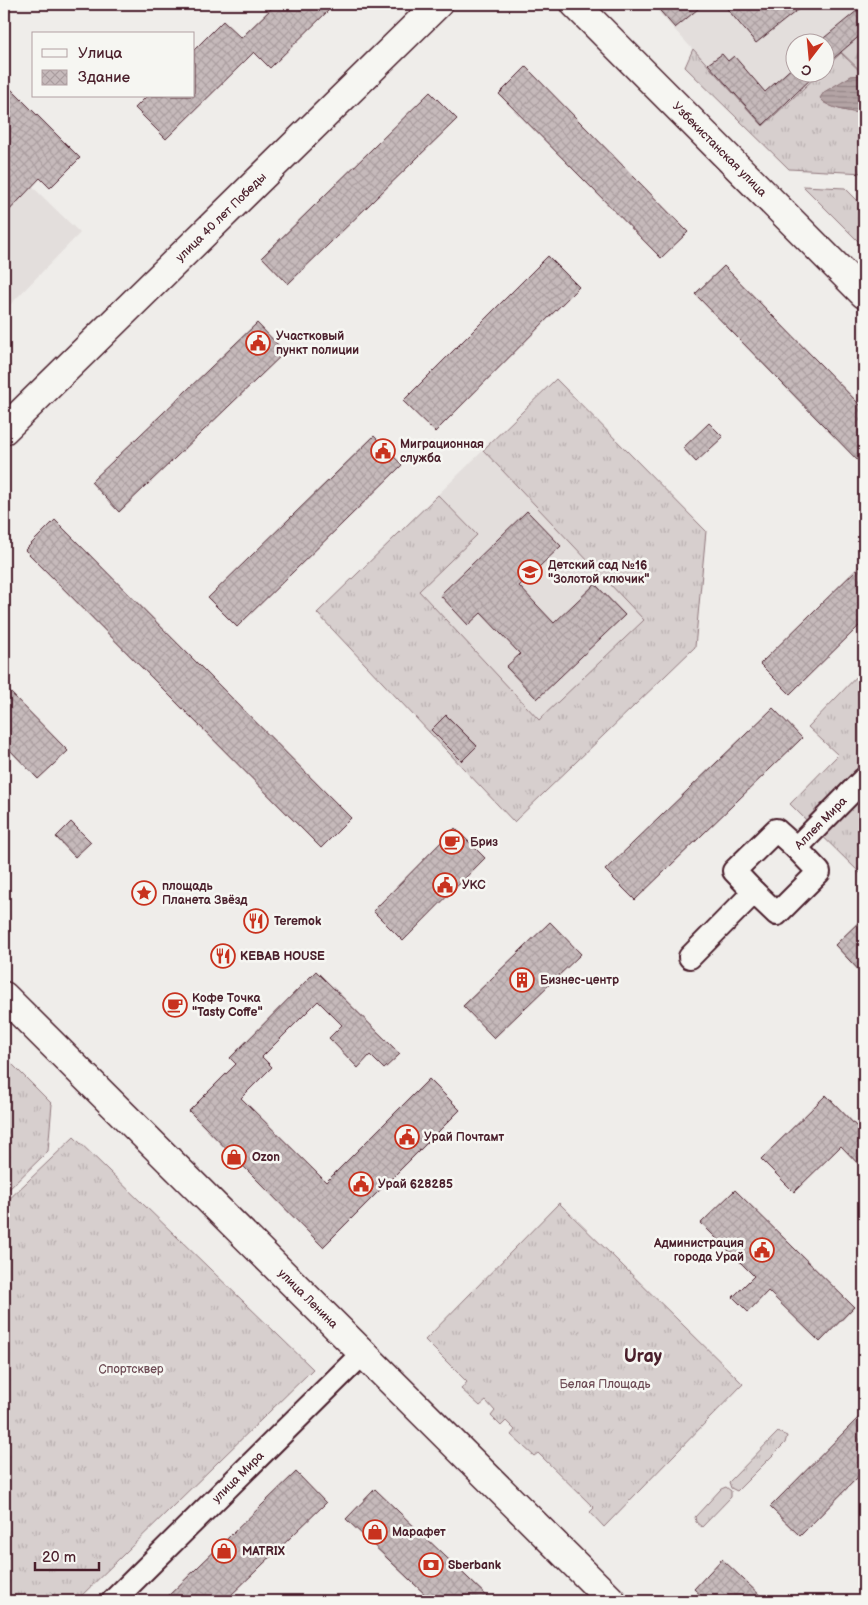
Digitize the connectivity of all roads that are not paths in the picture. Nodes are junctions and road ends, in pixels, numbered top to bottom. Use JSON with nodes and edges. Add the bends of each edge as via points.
{"nodes":[{"id":1,"x":438,"y":4,"type":"edge"},
{"id":2,"x":575,"y":4,"type":"edge"},
{"id":3,"x":864,"y":294,"type":"edge"},
{"id":4,"x":4,"y":430,"type":"edge"},
{"id":5,"x":864,"y":779,"type":"edge"},
{"id":6,"x":796,"y":848,"type":"junction"},
{"id":7,"x":754,"y":892,"type":"junction"},
{"id":8,"x":690,"y":957,"type":"dead end"},
{"id":9,"x":4,"y":996,"type":"edge"},
{"id":10,"x":363,"y":1353,"type":"junction"},
{"id":11,"x":113,"y":1601,"type":"edge"},
{"id":12,"x":612,"y":1601,"type":"edge"}],
"edges":[{"from":1,"to":4,"type":"main road","name":"улица 40 лет Победы"},
{"from":2,"to":3,"type":"main road","name":"Узбекистанская улица"},
{"from":5,"to":6,"type":"street","name":"Аллея Мира"},
{"from":6,"to":7,"type":"street","name":"Аллея Мира","via":[[776,830],[734,871]]},
{"from":6,"to":7,"type":"street","name":"Аллея Мира","via":[[819,872],[777,914]]},
{"from":7,"to":8,"type":"street"},
{"from":9,"to":10,"type":"main road","name":"улица Ленина"},
{"from":10,"to":11,"type":"street","name":"улица Мира"},
{"from":10,"to":12,"type":"main road","name":"улица Ленина"}]}
